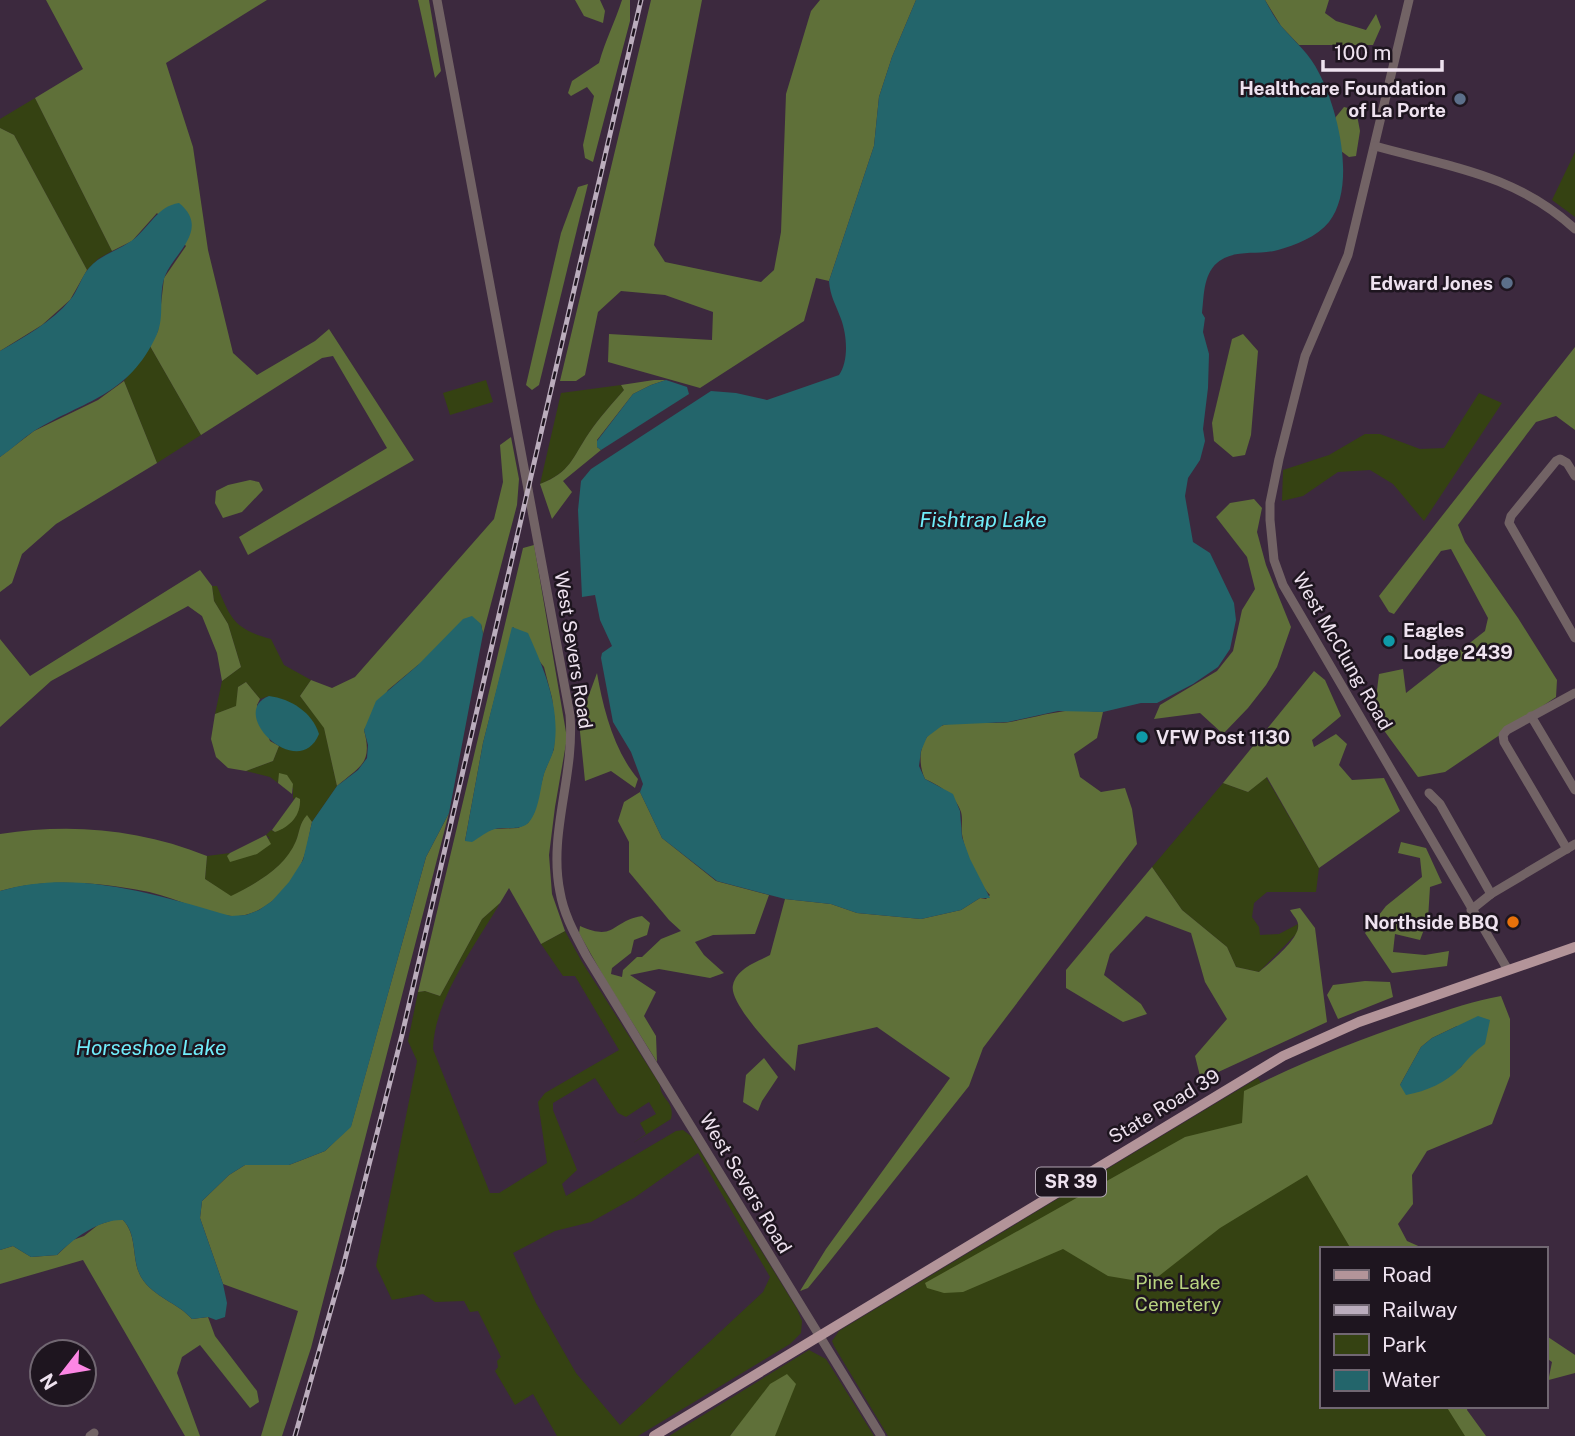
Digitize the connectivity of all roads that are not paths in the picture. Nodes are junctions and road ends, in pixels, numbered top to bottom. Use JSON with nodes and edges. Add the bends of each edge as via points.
{"nodes":[{"id":1,"x":437,"y":0,"type":"edge"},
{"id":2,"x":1409,"y":0,"type":"edge"},
{"id":3,"x":1375,"y":146,"type":"junction"},
{"id":4,"x":1575,"y":229,"type":"edge"},
{"id":5,"x":1575,"y":477,"type":"edge"},
{"id":6,"x":1575,"y":638,"type":"edge"},
{"id":7,"x":1575,"y":693,"type":"edge"},
{"id":8,"x":1531,"y":716,"type":"junction"},
{"id":9,"x":1575,"y":790,"type":"edge"},
{"id":10,"x":1429,"y":793,"type":"dead end"},
{"id":11,"x":1571,"y":846,"type":"edge"},
{"id":12,"x":1491,"y":894,"type":"junction"},
{"id":13,"x":1471,"y":910,"type":"junction"},
{"id":14,"x":1575,"y":947,"type":"edge"},
{"id":15,"x":1508,"y":970,"type":"junction"},
{"id":16,"x":818,"y":1336,"type":"junction"},
{"id":17,"x":654,"y":1436,"type":"edge"},
{"id":18,"x":881,"y":1436,"type":"edge"}],
"edges":[{"from":1,"to":16,"type":"street","name":"West Severs Road","via":[[570,715],[571,758],[556,851],[564,909],[587,957]]},
{"from":2,"to":3,"type":"street","name":"West McClung Road"},
{"from":3,"to":4,"type":"street","via":[[1493,178],[1526,194]]},
{"from":3,"to":13,"type":"street","name":"West McClung Road","via":[[1348,255],[1300,374],[1270,503],[1270,540],[1283,584]]},
{"from":5,"to":6,"type":"street","via":[[1567,463],[1556,461],[1509,523]]},
{"from":7,"to":8,"type":"street"},
{"from":8,"to":9,"type":"street"},
{"from":8,"to":11,"type":"street","via":[[1507,730],[1504,742]]},
{"from":10,"to":12,"type":"street","via":[[1440,804]]},
{"from":11,"to":12,"type":"street"},
{"from":12,"to":13,"type":"street"},
{"from":13,"to":15,"type":"street","name":"West McClung Road"},
{"from":14,"to":15,"type":"main road","name":"State Road 39","number":"SR 39"},
{"from":15,"to":16,"type":"main road","name":"State Road 39","number":"SR 39","via":[[1359,1021],[1283,1056]]},
{"from":16,"to":17,"type":"main road","name":"State Road 39","number":"SR 39"},
{"from":16,"to":18,"type":"street","name":"West Severs Road"}]}
